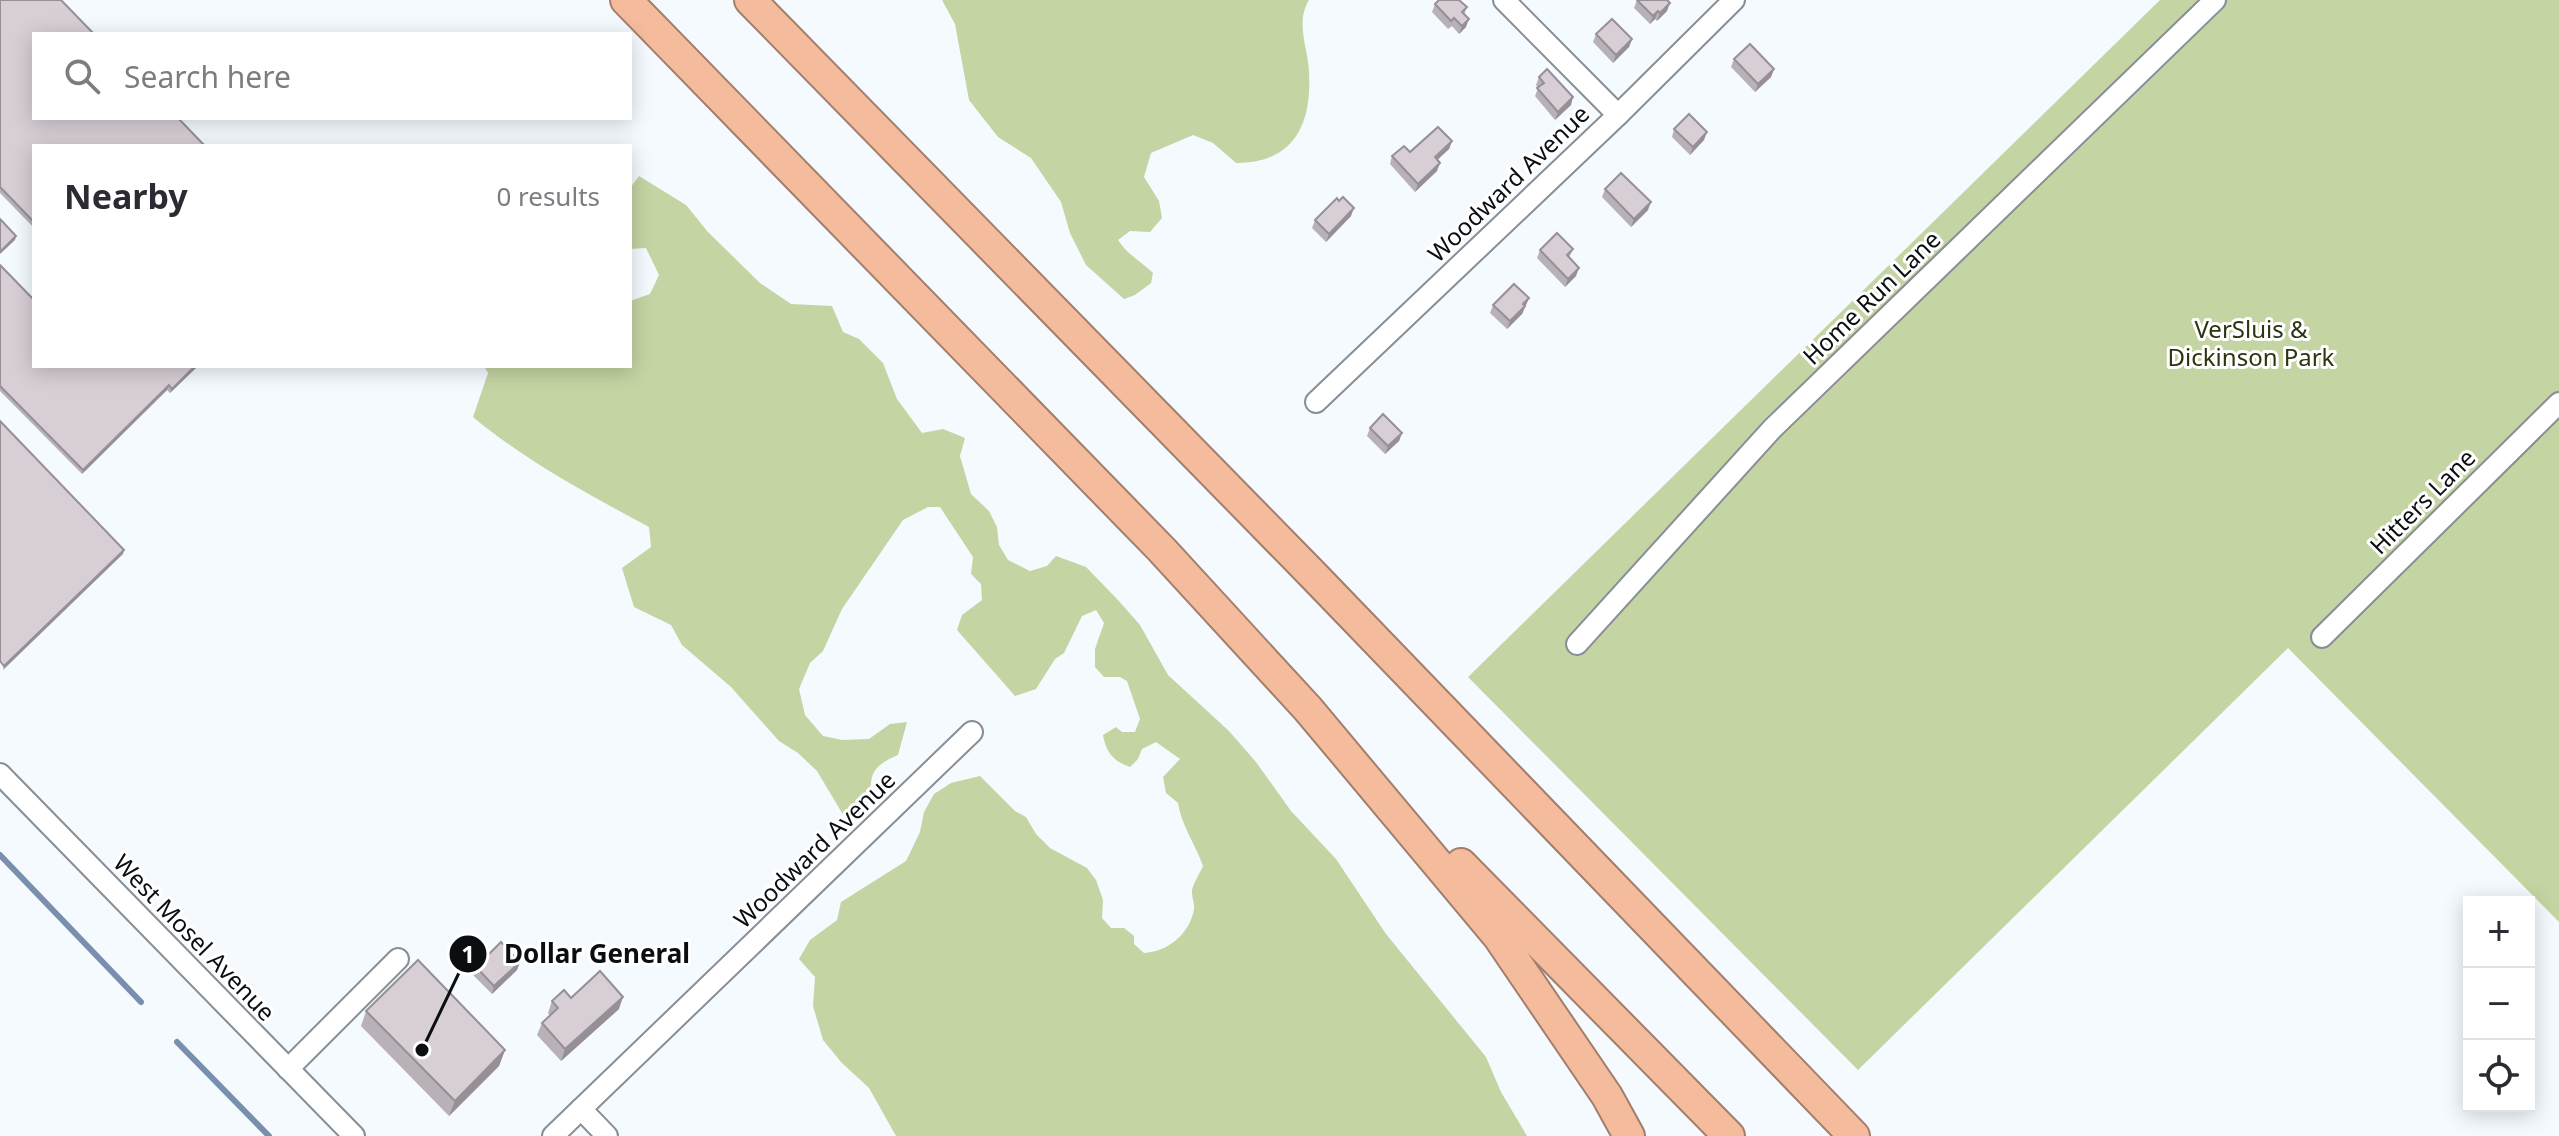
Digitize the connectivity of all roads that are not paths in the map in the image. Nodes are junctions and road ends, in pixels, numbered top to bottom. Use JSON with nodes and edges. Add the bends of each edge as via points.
{"nodes":[{"id":1,"x":626,"y":0,"type":"edge"},
{"id":2,"x":750,"y":0,"type":"edge"},
{"id":3,"x":1504,"y":0,"type":"edge"},
{"id":4,"x":1734,"y":0,"type":"edge"},
{"id":5,"x":2215,"y":0,"type":"edge"},
{"id":6,"x":1618,"y":115,"type":"junction"},
{"id":7,"x":1316,"y":402,"type":"dead end"},
{"id":8,"x":2559,"y":403,"type":"edge"},
{"id":9,"x":2322,"y":637,"type":"dead end"},
{"id":10,"x":1577,"y":644,"type":"dead end"},
{"id":11,"x":1308,"y":709,"type":"junction"},
{"id":12,"x":972,"y":732,"type":"dead end"},
{"id":13,"x":0,"y":774,"type":"edge"},
{"id":14,"x":398,"y":959,"type":"dead end"},
{"id":15,"x":288,"y":1069,"type":"junction"},
{"id":16,"x":1807,"y":1087,"type":"junction"},
{"id":17,"x":581,"y":1109,"type":"junction"},
{"id":18,"x":354,"y":1136,"type":"edge"},
{"id":19,"x":553,"y":1136,"type":"edge"},
{"id":20,"x":607,"y":1136,"type":"edge"},
{"id":21,"x":1629,"y":1136,"type":"edge"},
{"id":22,"x":1729,"y":1136,"type":"edge"},
{"id":23,"x":1854,"y":1136,"type":"edge"},
{"id":24,"x":1864,"y":1136,"type":"edge"}],
"edges":[{"from":1,"to":11,"type":"highway","via":[[1162,550]]},
{"from":2,"to":16,"type":"highway"},
{"from":3,"to":6,"type":"street"},
{"from":4,"to":6,"type":"street","name":"Woodward Avenue"},
{"from":5,"to":10,"type":"street","name":"Home Run Lane","via":[[1772,429]]},
{"from":6,"to":7,"type":"street","name":"Woodward Avenue"},
{"from":8,"to":9,"type":"street","name":"Hitters Lane"},
{"from":11,"to":21,"type":"highway","via":[[1498,936]]},
{"from":11,"to":22,"type":"highway"},
{"from":12,"to":17,"type":"street","name":"Woodward Avenue"},
{"from":13,"to":15,"type":"street","name":"West Mosel Avenue"},
{"from":14,"to":15,"type":"street"},
{"from":15,"to":18,"type":"street","name":"West Mosel Avenue"},
{"from":16,"to":23,"type":"highway"},
{"from":16,"to":24,"type":"highway"},
{"from":17,"to":19,"type":"street","name":"Woodward Avenue"},
{"from":17,"to":20,"type":"street"}]}
